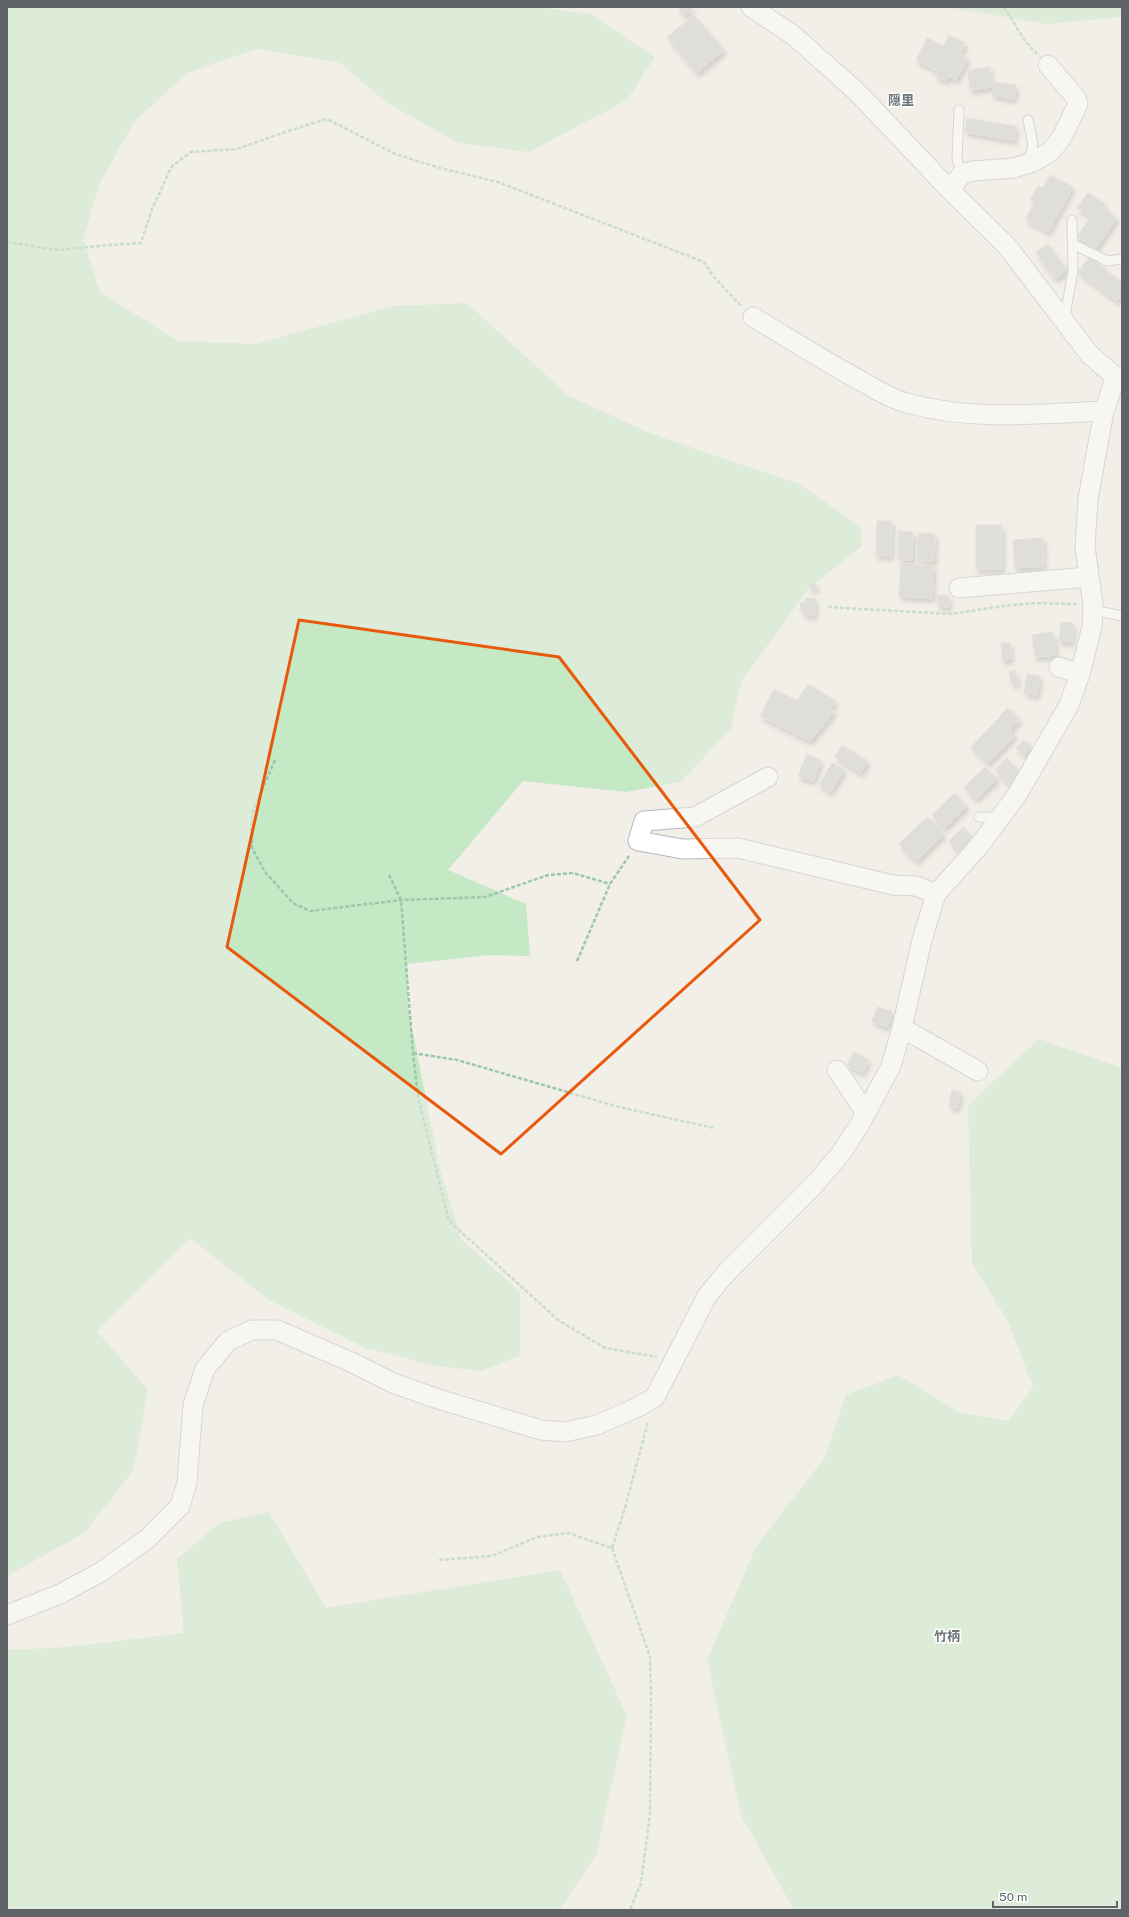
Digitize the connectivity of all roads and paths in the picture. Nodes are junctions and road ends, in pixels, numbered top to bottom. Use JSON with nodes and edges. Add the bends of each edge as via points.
{"nodes":[{"id":1,"x":751,"y":7,"type":"edge"},
{"id":2,"x":1004,"y":7,"type":"edge"},
{"id":3,"x":1048,"y":65,"type":"joint"},
{"id":4,"x":959,"y":110,"type":"dead end"},
{"id":5,"x":1028,"y":120,"type":"dead end"},
{"id":6,"x":1029,"y":164,"type":"junction"},
{"id":7,"x":962,"y":174,"type":"junction"},
{"id":8,"x":950,"y":190,"type":"junction"},
{"id":9,"x":1072,"y":220,"type":"dead end"},
{"id":10,"x":7,"y":242,"type":"edge"},
{"id":11,"x":1073,"y":244,"type":"junction"},
{"id":12,"x":1122,"y":258,"type":"edge"},
{"id":13,"x":753,"y":317,"type":"joint"},
{"id":14,"x":1064,"y":322,"type":"junction"},
{"id":15,"x":1119,"y":378,"type":"edge"},
{"id":16,"x":1104,"y":411,"type":"junction"},
{"id":17,"x":1088,"y":577,"type":"junction"},
{"id":18,"x":959,"y":588,"type":"dead end"},
{"id":19,"x":828,"y":607,"type":"dead end"},
{"id":20,"x":1093,"y":607,"type":"junction"},
{"id":21,"x":1122,"y":616,"type":"edge"},
{"id":22,"x":1059,"y":667,"type":"dead end"},
{"id":23,"x":1080,"y":674,"type":"junction"},
{"id":24,"x":275,"y":760,"type":"dead end"},
{"id":25,"x":768,"y":777,"type":"dead end"},
{"id":26,"x":979,"y":817,"type":"dead end"},
{"id":27,"x":1000,"y":817,"type":"junction"},
{"id":28,"x":638,"y":841,"type":"junction"},
{"id":29,"x":389,"y":875,"type":"dead end"},
{"id":30,"x":610,"y":884,"type":"junction"},
{"id":31,"x":936,"y":894,"type":"junction"},
{"id":32,"x":401,"y":900,"type":"junction"},
{"id":33,"x":577,"y":961,"type":"dead end"},
{"id":34,"x":902,"y":1028,"type":"junction"},
{"id":35,"x":413,"y":1053,"type":"junction"},
{"id":36,"x":838,"y":1070,"type":"dead end"},
{"id":37,"x":978,"y":1071,"type":"dead end"},
{"id":38,"x":866,"y":1113,"type":"junction"},
{"id":39,"x":714,"y":1128,"type":"dead end"},
{"id":40,"x":675,"y":1360,"type":"junction"},
{"id":41,"x":655,"y":1397,"type":"junction"},
{"id":42,"x":612,"y":1548,"type":"junction"},
{"id":43,"x":438,"y":1560,"type":"dead end"},
{"id":44,"x":7,"y":1615,"type":"edge"},
{"id":45,"x":630,"y":1910,"type":"edge"}],
"edges":[{"from":1,"to":8,"type":"street","via":[[792,35],[857,92]]},
{"from":2,"to":3,"type":"path","via":[[1025,41]]},
{"from":3,"to":6,"type":"street","via":[[1076,98],[1078,104],[1061,139],[1050,152]]},
{"from":4,"to":7,"type":"lane","via":[[957,160]]},
{"from":5,"to":6,"type":"lane","via":[[1033,144]]},
{"from":6,"to":7,"type":"street","via":[[1014,168],[972,170]]},
{"from":7,"to":8,"type":"street"},
{"from":8,"to":14,"type":"street","via":[[1007,246]]},
{"from":9,"to":11,"type":"lane"},
{"from":10,"to":13,"type":"path","via":[[57,250],[108,244],[141,244],[152,209],[172,166],[191,152],[237,149],[327,119],[395,154],[498,182],[704,262],[713,276]]},
{"from":11,"to":12,"type":"lane","via":[[1107,262]]},
{"from":11,"to":14,"type":"lane","via":[[1073,271]]},
{"from":13,"to":16,"type":"street","via":[[835,367],[892,398],[907,403],[962,415]]},
{"from":14,"to":15,"type":"street","via":[[1090,355]]},
{"from":15,"to":16,"type":"street"},
{"from":16,"to":17,"type":"street","via":[[1088,500],[1085,547]]},
{"from":17,"to":18,"type":"street"},
{"from":17,"to":20,"type":"street"},
{"from":19,"to":20,"type":"path","via":[[950,614],[1036,603]]},
{"from":20,"to":21,"type":"lane"},
{"from":20,"to":23,"type":"street","via":[[1092,627]]},
{"from":22,"to":23,"type":"street"},
{"from":23,"to":27,"type":"street","via":[[1069,705],[1017,795]]},
{"from":24,"to":32,"type":"path","via":[[252,811],[252,848],[265,872],[293,903],[310,911]]},
{"from":25,"to":28,"type":"street","via":[[695,817],[644,821]]},
{"from":26,"to":27,"type":"lane"},
{"from":27,"to":31,"type":"street","via":[[979,846]]},
{"from":28,"to":30,"type":"path"},
{"from":28,"to":31,"type":"street","via":[[683,848],[738,848],[893,885],[916,886]]},
{"from":29,"to":32,"type":"path"},
{"from":30,"to":32,"type":"path","via":[[573,873],[554,874],[485,897]]},
{"from":30,"to":33,"type":"path"},
{"from":31,"to":34,"type":"street","via":[[922,940]]},
{"from":32,"to":35,"type":"path"},
{"from":34,"to":37,"type":"street"},
{"from":34,"to":38,"type":"street","via":[[892,1066]]},
{"from":35,"to":39,"type":"path","via":[[456,1060],[619,1107]]},
{"from":35,"to":40,"type":"path","via":[[418,1097],[448,1220],[558,1320],[605,1348]]},
{"from":36,"to":38,"type":"street"},
{"from":38,"to":40,"type":"street","via":[[842,1152],[815,1184],[726,1273],[707,1296]]},
{"from":40,"to":41,"type":"street"},
{"from":41,"to":42,"type":"path"},
{"from":41,"to":44,"type":"street","via":[[597,1425],[565,1432],[541,1430],[392,1383],[277,1330],[252,1330],[228,1341],[205,1369],[193,1405],[187,1482],[180,1506],[147,1539],[101,1572],[60,1594]]},
{"from":42,"to":43,"type":"path","via":[[568,1533],[537,1537],[492,1556]]},
{"from":42,"to":45,"type":"path","via":[[650,1657],[650,1814],[641,1883]]}]}
